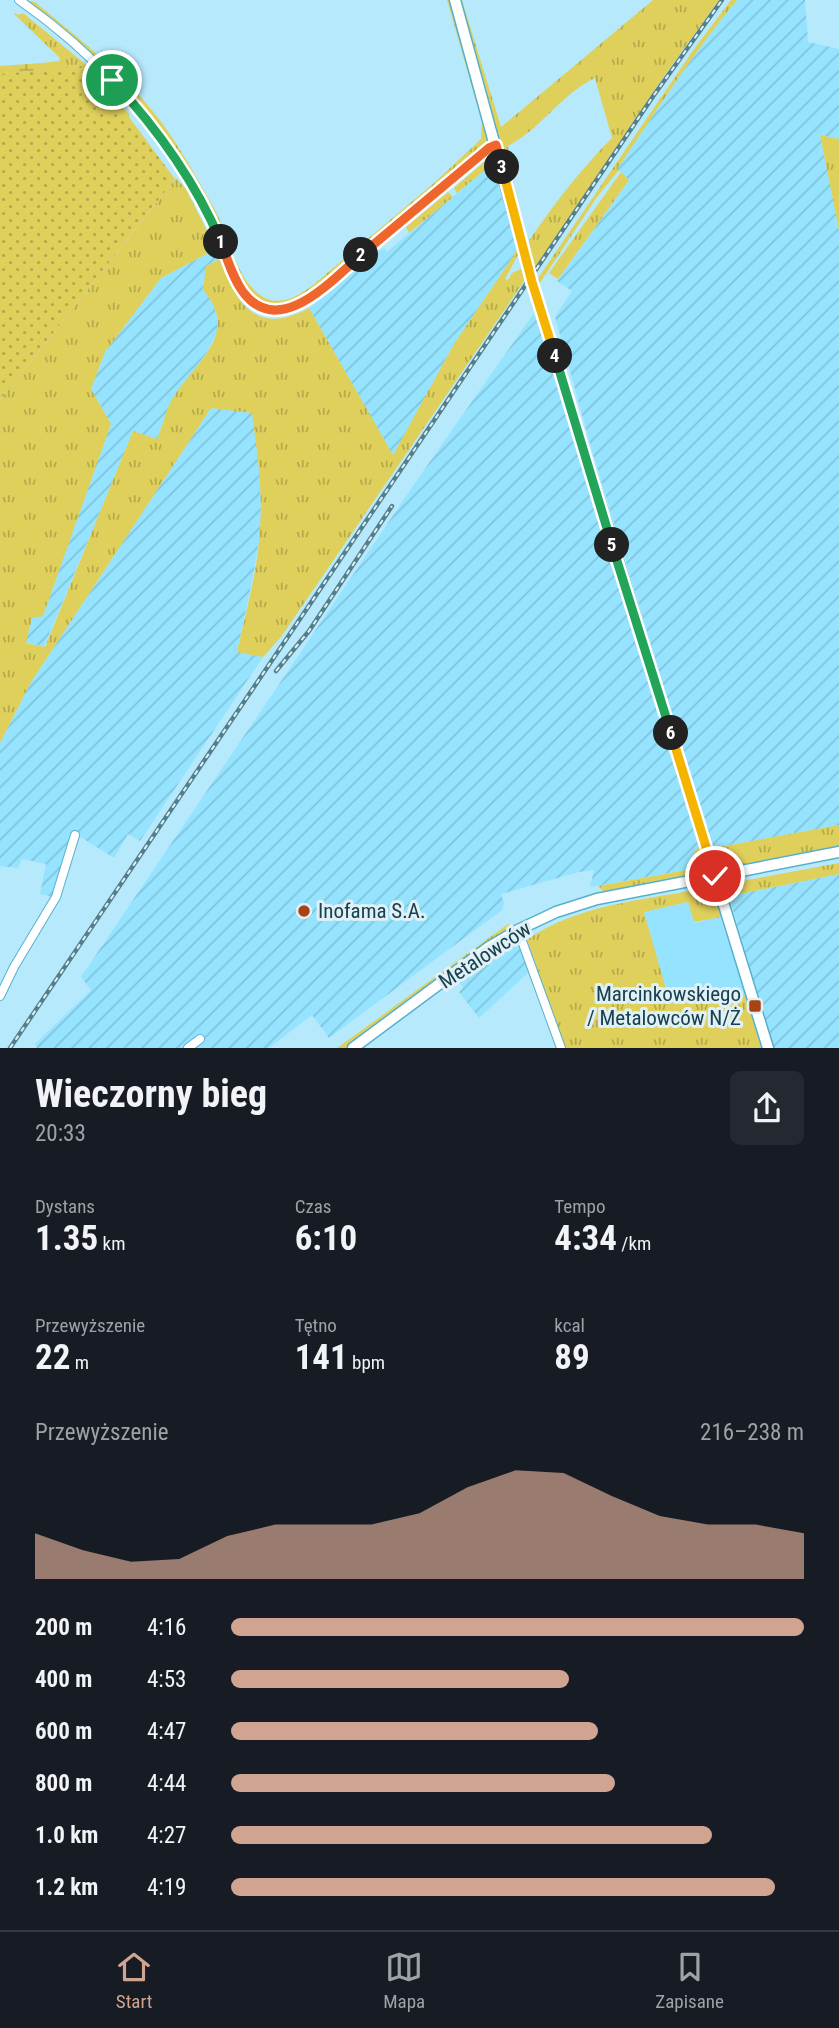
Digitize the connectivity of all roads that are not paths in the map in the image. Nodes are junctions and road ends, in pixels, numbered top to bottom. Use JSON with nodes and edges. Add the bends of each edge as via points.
{"nodes":[{"id":1,"x":19,"y":0,"type":"edge"},
{"id":2,"x":455,"y":0,"type":"edge"},
{"id":3,"x":496,"y":145,"type":"junction"},
{"id":4,"x":75,"y":835,"type":"dead end"},
{"id":5,"x":839,"y":852,"type":"edge"},
{"id":6,"x":715,"y":876,"type":"junction"},
{"id":7,"x":518,"y":930,"type":"junction"},
{"id":8,"x":0,"y":996,"type":"edge"},
{"id":9,"x":200,"y":1039,"type":"dead end"},
{"id":10,"x":188,"y":1048,"type":"edge"},
{"id":11,"x":353,"y":1048,"type":"edge"},
{"id":12,"x":561,"y":1048,"type":"edge"},
{"id":13,"x":768,"y":1048,"type":"edge"}],
"edges":[{"from":1,"to":3,"type":"street","via":[[87,55],[151,124],[200,198],[239,285],[262,308],[285,310],[309,299]]},
{"from":2,"to":3,"type":"street"},
{"from":3,"to":6,"type":"street","via":[[532,282]]},
{"from":4,"to":8,"type":"street","via":[[56,897]]},
{"from":5,"to":6,"type":"street","name":"Metalowców"},
{"from":6,"to":7,"type":"street","name":"Metalowców","via":[[597,900]]},
{"from":6,"to":13,"type":"street"},
{"from":7,"to":11,"type":"street","name":"Metalowców"},
{"from":7,"to":12,"type":"street"},
{"from":9,"to":10,"type":"street"}]}
